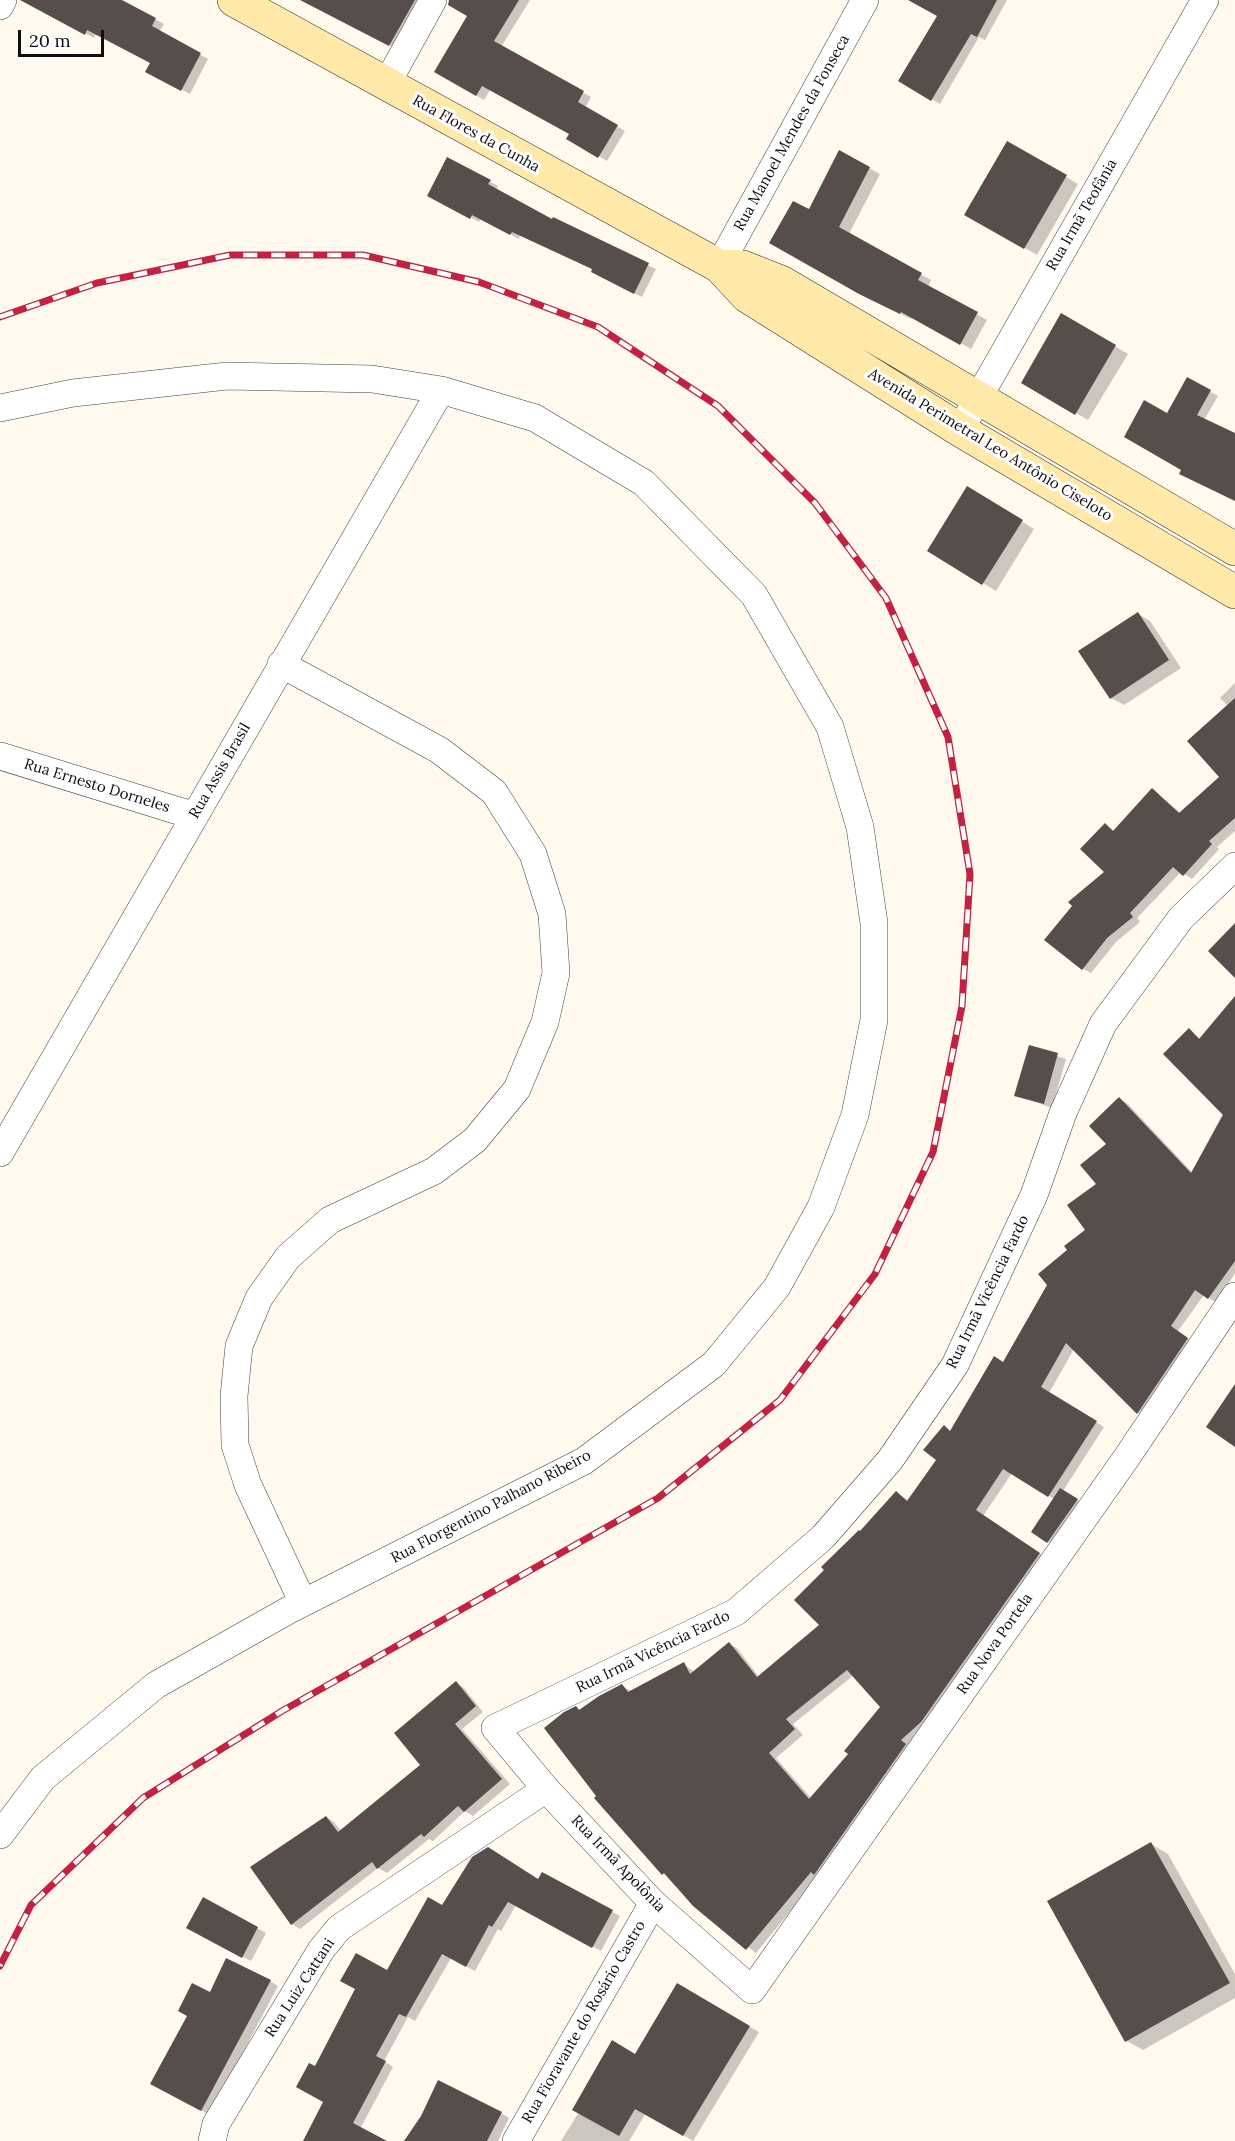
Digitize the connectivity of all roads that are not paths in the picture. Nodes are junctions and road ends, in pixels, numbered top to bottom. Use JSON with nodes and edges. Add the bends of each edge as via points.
{"nodes":[{"id":1,"x":3,"y":0,"type":"edge"},
{"id":2,"x":234,"y":0,"type":"edge"},
{"id":3,"x":433,"y":0,"type":"edge"},
{"id":4,"x":865,"y":0,"type":"edge"},
{"id":5,"x":1204,"y":0,"type":"edge"},
{"id":6,"x":0,"y":6,"type":"edge"},
{"id":7,"x":386,"y":85,"type":"junction"},
{"id":8,"x":719,"y":266,"type":"junction"},
{"id":9,"x":753,"y":284,"type":"junction"},
{"id":10,"x":441,"y":390,"type":"junction"},
{"id":11,"x":978,"y":398,"type":"junction"},
{"id":12,"x":0,"y":408,"type":"edge"},
{"id":13,"x":960,"y":430,"type":"junction"},
{"id":14,"x":1235,"y":549,"type":"edge"},
{"id":15,"x":1235,"y":592,"type":"edge"},
{"id":16,"x":281,"y":664,"type":"junction"},
{"id":17,"x":0,"y":756,"type":"edge"},
{"id":18,"x":195,"y":816,"type":"junction"},
{"id":19,"x":1235,"y":866,"type":"edge"},
{"id":20,"x":0,"y":1153,"type":"edge"},
{"id":21,"x":1235,"y":1296,"type":"edge"},
{"id":22,"x":303,"y":1603,"type":"junction"},
{"id":23,"x":495,"y":1728,"type":"joint"},
{"id":24,"x":546,"y":1789,"type":"junction"},
{"id":25,"x":0,"y":1835,"type":"edge"},
{"id":26,"x":653,"y":1903,"type":"junction"},
{"id":27,"x":752,"y":1990,"type":"joint"},
{"id":28,"x":212,"y":2141,"type":"edge"},
{"id":29,"x":516,"y":2141,"type":"edge"}],
"edges":[{"from":1,"to":6,"type":"street"},
{"from":2,"to":7,"type":"street","name":"Rua Flores da Cunha"},
{"from":3,"to":7,"type":"street"},
{"from":4,"to":8,"type":"street","name":"Rua Manoel Mendes da Fonseca"},
{"from":5,"to":11,"type":"street","name":"Rua Irmã Teofânia"},
{"from":7,"to":8,"type":"street","name":"Rua Flores da Cunha"},
{"from":8,"to":9,"type":"street","name":"Rua Flores da Cunha","via":[[743,267]]},
{"from":9,"to":11,"type":"street","via":[[781,282]]},
{"from":9,"to":13,"type":"street","name":"Avenida Perimetral Leo Antônio Ciseloto"},
{"from":10,"to":12,"type":"street","name":"Rua Florgentino Palhano Ribeiro","via":[[372,379],[227,376],[73,393]]},
{"from":10,"to":16,"type":"street","name":"Rua Assis Brasil"},
{"from":10,"to":22,"type":"street","name":"Rua Florgentino Palhano Ribeiro","via":[[535,418],[644,483],[754,595],[830,727],[860,827],[874,923],[874,1020],[855,1115],[821,1207],[777,1287],[714,1364],[584,1461]]},
{"from":11,"to":13,"type":"street","name":"Rua Irmã Teofânia"},
{"from":11,"to":14,"type":"street"},
{"from":13,"to":15,"type":"street","name":"Avenida Perimetral Leo Antônio Ciseloto"},
{"from":16,"to":18,"type":"street","name":"Rua Assis Brasil"},
{"from":16,"to":22,"type":"street","via":[[439,750],[494,792],[533,854],[552,914],[556,973],[545,1022],[517,1089],[475,1140],[434,1171],[330,1220],[288,1257],[259,1298],[239,1346],[235,1445],[248,1485]]},
{"from":17,"to":18,"type":"street","name":"Rua Ernesto Dorneles"},
{"from":18,"to":20,"type":"street","name":"Rua Assis Brasil"},
{"from":19,"to":23,"type":"street","name":"Rua Irmã Vicência Fardo","via":[[1181,918],[1103,1024],[1063,1113],[1034,1196],[955,1365],[890,1460],[823,1537],[736,1612]]},
{"from":21,"to":27,"type":"street","name":"Rua Nova Portela","via":[[1127,1457]]},
{"from":22,"to":25,"type":"street","name":"Rua Florgentino Palhano Ribeiro","via":[[156,1685],[43,1778]]},
{"from":23,"to":24,"type":"street","name":"Rua Irmã Apolônia"},
{"from":24,"to":26,"type":"street","name":"Rua Irmã Apolônia"},
{"from":24,"to":28,"type":"street","name":"Rua Luiz Cattani","via":[[339,1928],[321,1950],[216,2124]]},
{"from":26,"to":27,"type":"street","name":"Rua Irmã Apolônia"},
{"from":26,"to":29,"type":"street","name":"Rua Fioravante do Rosário Castro"}]}
